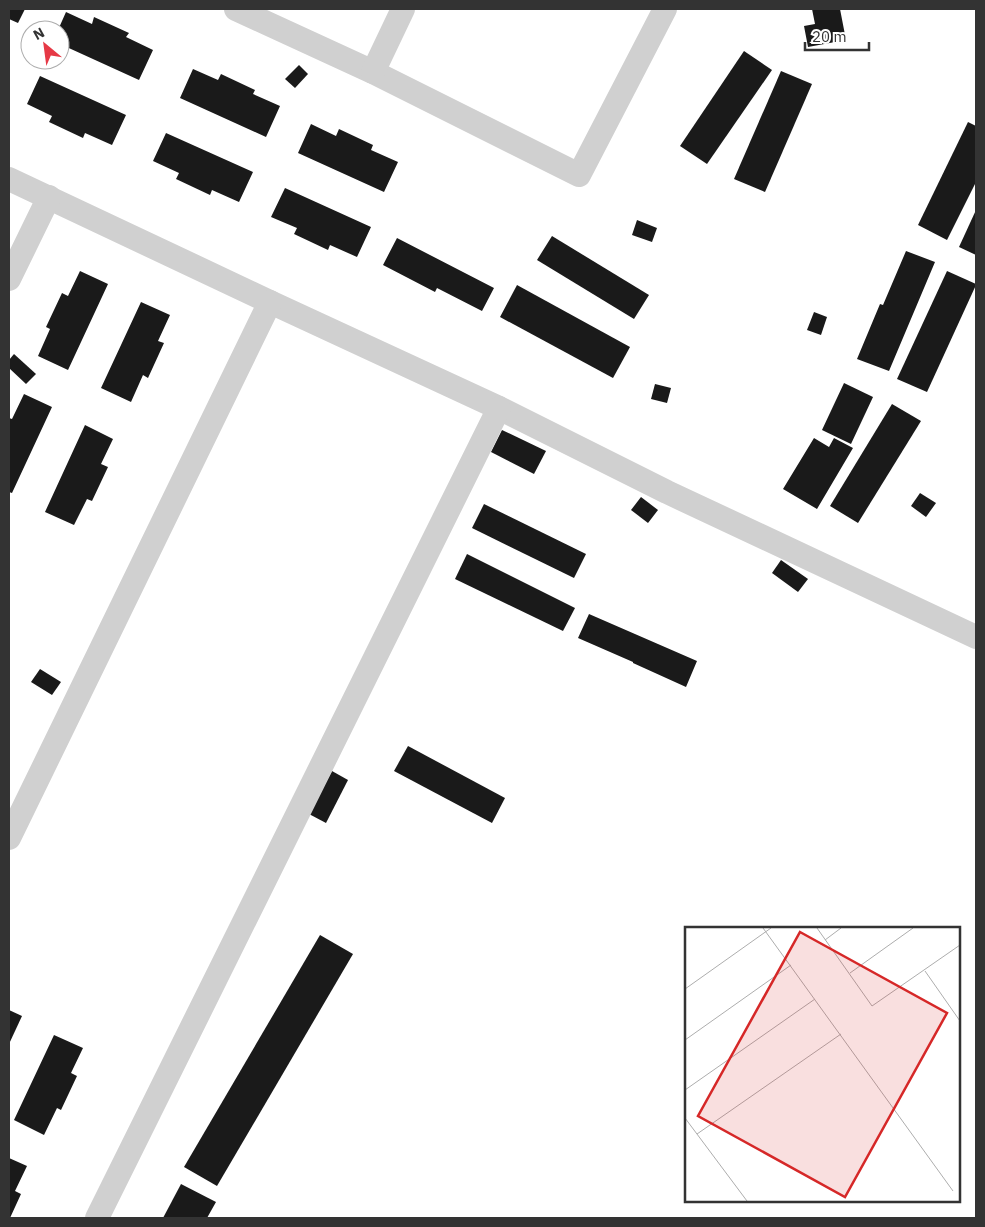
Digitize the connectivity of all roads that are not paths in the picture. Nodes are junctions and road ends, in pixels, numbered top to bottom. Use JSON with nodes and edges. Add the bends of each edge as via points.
{"nodes":[{"id":1,"x":236,"y":9,"type":"edge"},
{"id":2,"x":403,"y":9,"type":"edge"},
{"id":3,"x":665,"y":9,"type":"edge"},
{"id":4,"x":373,"y":72,"type":"junction"},
{"id":5,"x":9,"y":179,"type":"edge"},
{"id":6,"x":48,"y":197,"type":"junction"},
{"id":7,"x":9,"y":279,"type":"edge"},
{"id":8,"x":270,"y":302,"type":"junction"},
{"id":9,"x":499,"y":408,"type":"junction"},
{"id":10,"x":976,"y":637,"type":"edge"},
{"id":11,"x":9,"y":838,"type":"edge"},
{"id":12,"x":97,"y":1218,"type":"edge"}],
"edges":[{"from":1,"to":4,"type":"street"},
{"from":2,"to":4,"type":"street"},
{"from":3,"to":4,"type":"street","via":[[580,175]]},
{"from":5,"to":6,"type":"street"},
{"from":6,"to":7,"type":"street"},
{"from":6,"to":8,"type":"street"},
{"from":8,"to":9,"type":"street"},
{"from":8,"to":11,"type":"street"},
{"from":9,"to":10,"type":"street","via":[[667,492]]},
{"from":9,"to":12,"type":"street"}]}
